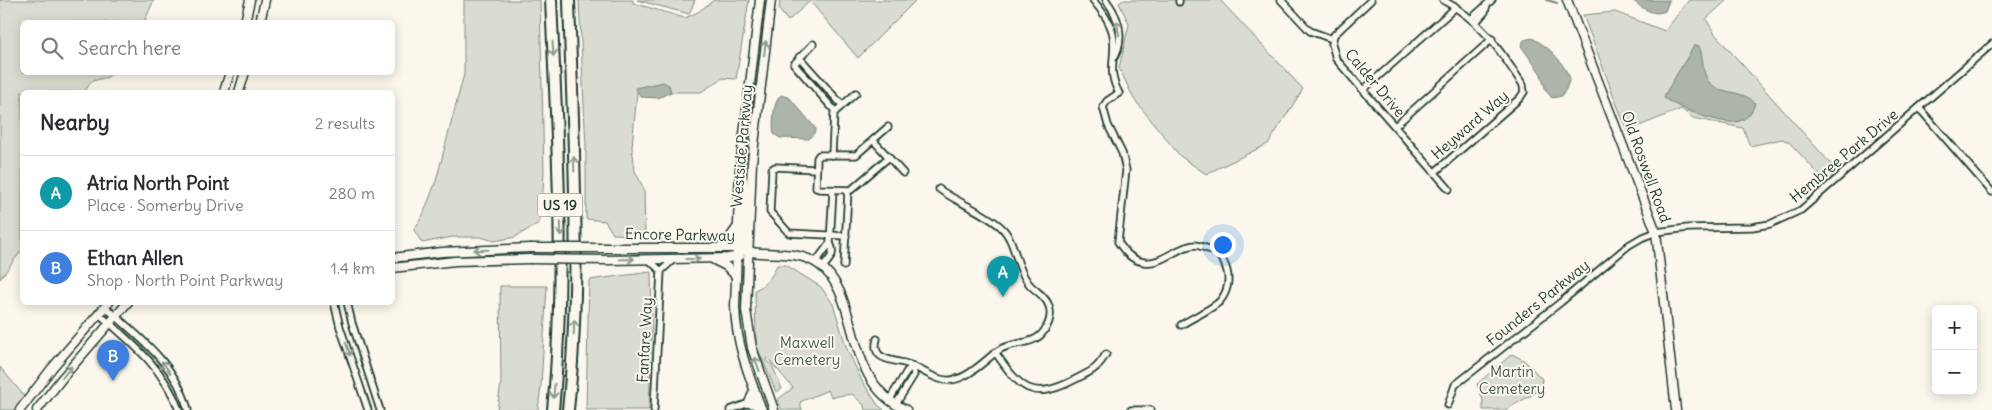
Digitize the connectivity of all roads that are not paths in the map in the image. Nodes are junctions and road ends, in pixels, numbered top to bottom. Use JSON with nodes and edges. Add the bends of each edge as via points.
{"nodes":[{"id":1,"x":250,"y":0,"type":"edge"},
{"id":2,"x":265,"y":0,"type":"edge"},
{"id":3,"x":551,"y":0,"type":"edge"},
{"id":4,"x":568,"y":0,"type":"edge"},
{"id":5,"x":760,"y":0,"type":"edge"},
{"id":6,"x":771,"y":0,"type":"edge"},
{"id":7,"x":1094,"y":0,"type":"edge"},
{"id":8,"x":1107,"y":0,"type":"edge"},
{"id":9,"x":1281,"y":0,"type":"edge"},
{"id":10,"x":1371,"y":0,"type":"edge"},
{"id":11,"x":1443,"y":0,"type":"edge"},
{"id":12,"x":1567,"y":0,"type":"edge"},
{"id":13,"x":1490,"y":2,"type":"edge"},
{"id":14,"x":1099,"y":7,"type":"junction"},
{"id":15,"x":1456,"y":7,"type":"junction"},
{"id":16,"x":245,"y":20,"type":"edge"},
{"id":17,"x":260,"y":20,"type":"edge"},
{"id":18,"x":1474,"y":20,"type":"junction"},
{"id":19,"x":1332,"y":39,"type":"junction"},
{"id":20,"x":1492,"y":39,"type":"junction"},
{"id":21,"x":813,"y":44,"type":"dead end"},
{"id":22,"x":1992,"y":44,"type":"edge"},
{"id":23,"x":799,"y":57,"type":"junction"},
{"id":24,"x":1114,"y":58,"type":"junction"},
{"id":25,"x":229,"y":75,"type":"edge"},
{"id":26,"x":244,"y":75,"type":"edge"},
{"id":27,"x":225,"y":90,"type":"edge"},
{"id":28,"x":240,"y":90,"type":"edge"},
{"id":29,"x":1363,"y":90,"type":"junction"},
{"id":30,"x":856,"y":93,"type":"dead end"},
{"id":31,"x":842,"y":105,"type":"junction"},
{"id":32,"x":1919,"y":108,"type":"junction"},
{"id":33,"x":835,"y":111,"type":"junction"},
{"id":34,"x":1395,"y":126,"type":"junction"},
{"id":35,"x":888,"y":127,"type":"dead end"},
{"id":36,"x":873,"y":140,"type":"junction"},
{"id":37,"x":832,"y":155,"type":"junction"},
{"id":38,"x":889,"y":157,"type":"junction"},
{"id":39,"x":740,"y":168,"type":"junction"},
{"id":40,"x":816,"y":169,"type":"junction"},
{"id":41,"x":1435,"y":172,"type":"junction"},
{"id":42,"x":903,"y":173,"type":"dead end"},
{"id":43,"x":939,"y":189,"type":"dead end"},
{"id":44,"x":1450,"y":189,"type":"dead end"},
{"id":45,"x":833,"y":190,"type":"junction"},
{"id":46,"x":848,"y":191,"type":"junction"},
{"id":47,"x":1992,"y":192,"type":"edge"},
{"id":48,"x":738,"y":228,"type":"junction"},
{"id":49,"x":1656,"y":232,"type":"junction"},
{"id":50,"x":831,"y":236,"type":"junction"},
{"id":51,"x":846,"y":236,"type":"junction"},
{"id":52,"x":830,"y":243,"type":"junction"},
{"id":53,"x":720,"y":247,"type":"junction"},
{"id":54,"x":737,"y":248,"type":"junction"},
{"id":55,"x":748,"y":253,"type":"junction"},
{"id":56,"x":395,"y":258,"type":"edge"},
{"id":57,"x":736,"y":258,"type":"junction"},
{"id":58,"x":647,"y":259,"type":"junction"},
{"id":59,"x":674,"y":259,"type":"junction"},
{"id":60,"x":712,"y":259,"type":"junction"},
{"id":61,"x":815,"y":263,"type":"junction"},
{"id":62,"x":844,"y":266,"type":"dead end"},
{"id":63,"x":395,"y":268,"type":"edge"},
{"id":64,"x":822,"y":268,"type":"junction"},
{"id":65,"x":661,"y":271,"type":"junction"},
{"id":66,"x":736,"y":276,"type":"junction"},
{"id":67,"x":107,"y":305,"type":"edge"},
{"id":68,"x":125,"y":305,"type":"edge"},
{"id":69,"x":335,"y":305,"type":"edge"},
{"id":70,"x":348,"y":305,"type":"edge"},
{"id":71,"x":99,"y":314,"type":"junction"},
{"id":72,"x":116,"y":316,"type":"junction"},
{"id":73,"x":110,"y":323,"type":"junction"},
{"id":74,"x":1181,"y":325,"type":"dead end"},
{"id":75,"x":877,"y":339,"type":"dead end"},
{"id":76,"x":995,"y":352,"type":"junction"},
{"id":77,"x":1106,"y":354,"type":"dead end"},
{"id":78,"x":913,"y":366,"type":"junction"},
{"id":79,"x":898,"y":385,"type":"junction"},
{"id":80,"x":906,"y":389,"type":"junction"},
{"id":81,"x":754,"y":390,"type":"junction"},
{"id":82,"x":893,"y":402,"type":"junction"},
{"id":83,"x":749,"y":403,"type":"junction"},
{"id":84,"x":1448,"y":405,"type":"dead end"},
{"id":85,"x":20,"y":410,"type":"edge"},
{"id":86,"x":37,"y":410,"type":"edge"},
{"id":87,"x":179,"y":410,"type":"edge"},
{"id":88,"x":188,"y":410,"type":"edge"},
{"id":89,"x":368,"y":410,"type":"edge"},
{"id":90,"x":380,"y":410,"type":"edge"},
{"id":91,"x":552,"y":410,"type":"edge"},
{"id":92,"x":568,"y":410,"type":"edge"},
{"id":93,"x":654,"y":410,"type":"edge"},
{"id":94,"x":730,"y":410,"type":"edge"},
{"id":95,"x":761,"y":410,"type":"edge"},
{"id":96,"x":774,"y":410,"type":"edge"},
{"id":97,"x":906,"y":410,"type":"edge"},
{"id":98,"x":1131,"y":410,"type":"edge"},
{"id":99,"x":1152,"y":410,"type":"edge"},
{"id":100,"x":1676,"y":410,"type":"edge"}],
"edges":[{"from":1,"to":16,"type":"main road"},
{"from":2,"to":17,"type":"main road"},
{"from":3,"to":91,"type":"highway","number":"US 19","one_way":true,"via":[[561,249],[559,336]]},
{"from":92,"to":4,"type":"highway","number":"US 19","one_way":true,"via":[[576,255]]},
{"from":5,"to":39,"type":"main road","name":"Westside Parkway"},
{"from":55,"to":6,"type":"main road","name":"Westside Parkway","one_way":true,"via":[[752,162]]},
{"from":7,"to":14,"type":"street"},
{"from":8,"to":14,"type":"street"},
{"from":24,"to":8,"type":"street","one_way":true,"via":[[1119,28]]},
{"from":9,"to":19,"type":"street","name":"Calder Drive","via":[[1310,32]]},
{"from":10,"to":19,"type":"street"},
{"from":11,"to":15,"type":"street","name":"Heyward Way"},
{"from":12,"to":49,"type":"main road","name":"Old Roswell Road"},
{"from":13,"to":18,"type":"street","via":[[1486,12]]},
{"from":14,"to":24,"type":"street","via":[[1111,28]]},
{"from":15,"to":18,"type":"street","name":"Heyward Way"},
{"from":15,"to":29,"type":"street"},
{"from":18,"to":20,"type":"street","name":"Heyward Way"},
{"from":19,"to":29,"type":"street","name":"Calder Drive","via":[[1336,59]]},
{"from":20,"to":34,"type":"street"},
{"from":20,"to":41,"type":"street","name":"Heyward Way","via":[[1523,85],[1524,92]]},
{"from":21,"to":23,"type":"street"},
{"from":22,"to":32,"type":"street","name":"Hembree Park Drive"},
{"from":23,"to":31,"type":"street"},
{"from":23,"to":33,"type":"street","via":[[794,65]]},
{"from":24,"to":74,"type":"street","via":[[1112,78],[1119,93],[1103,107],[1126,170],[1118,242],[1129,256],[1144,262],[1156,262],[1175,251],[1196,245],[1212,250],[1225,261],[1227,288],[1220,302]]},
{"from":25,"to":27,"type":"main road"},
{"from":26,"to":28,"type":"main road"},
{"from":29,"to":34,"type":"street","name":"Calder Drive"},
{"from":30,"to":31,"type":"street"},
{"from":31,"to":33,"type":"street"},
{"from":32,"to":47,"type":"street"},
{"from":32,"to":49,"type":"street","name":"Hembree Park Drive","via":[[1814,200],[1788,217],[1752,227]]},
{"from":33,"to":37,"type":"street"},
{"from":34,"to":41,"type":"street","name":"Calder Drive"},
{"from":35,"to":36,"type":"street"},
{"from":36,"to":37,"type":"street","via":[[855,156]]},
{"from":36,"to":38,"type":"street"},
{"from":37,"to":40,"type":"street","via":[[818,156]]},
{"from":38,"to":42,"type":"street"},
{"from":38,"to":46,"type":"street"},
{"from":39,"to":48,"type":"main road","name":"Westside Parkway"},
{"from":39,"to":55,"type":"main road","via":[[744,193],[743,240]]},
{"from":40,"to":45,"type":"street","via":[[816,188]]},
{"from":40,"to":50,"type":"street","via":[[772,169],[769,211],[789,233]]},
{"from":41,"to":44,"type":"street","name":"Calder Drive"},
{"from":43,"to":76,"type":"street","via":[[1003,229],[1027,282],[1041,294],[1050,308],[1051,316],[1041,335]]},
{"from":45,"to":46,"type":"street"},
{"from":45,"to":50,"type":"street"},
{"from":46,"to":51,"type":"street"},
{"from":48,"to":53,"type":"main road"},
{"from":48,"to":54,"type":"main road","name":"Westside Parkway"},
{"from":49,"to":84,"type":"street","name":"Founders Parkway","via":[[1630,245],[1455,385]]},
{"from":49,"to":100,"type":"main road","name":"Old Roswell Road"},
{"from":50,"to":51,"type":"street"},
{"from":50,"to":52,"type":"street"},
{"from":51,"to":62,"type":"street"},
{"from":52,"to":61,"type":"street"},
{"from":52,"to":64,"type":"street","via":[[833,256]]},
{"from":53,"to":54,"type":"main road","name":"Encore Parkway"},
{"from":53,"to":56,"type":"main road","name":"Encore Parkway","one_way":true,"bridge":true,"via":[[530,248]]},
{"from":54,"to":55,"type":"main road","name":"Encore Parkway"},
{"from":54,"to":57,"type":"main road","name":"Westside Parkway"},
{"from":55,"to":57,"type":"main road"},
{"from":55,"to":61,"type":"main road","name":"Encore Parkway","via":[[795,254]]},
{"from":96,"to":55,"type":"main road","name":"Westside Parkway","one_way":true,"via":[[748,329]]},
{"from":57,"to":60,"type":"main road","name":"Encore Parkway"},
{"from":57,"to":66,"type":"main road","name":"Westside Parkway"},
{"from":58,"to":59,"type":"main road","name":"Encore Parkway"},
{"from":63,"to":58,"type":"main road","name":"Encore Parkway","one_way":true,"bridge":true,"via":[[455,261]]},
{"from":58,"to":65,"type":"street"},
{"from":59,"to":60,"type":"main road","name":"Encore Parkway","one_way":true},
{"from":59,"to":65,"type":"street"},
{"from":60,"to":66,"type":"main road"},
{"from":61,"to":64,"type":"main road","name":"Encore Parkway"},
{"from":64,"to":82,"type":"main road","name":"Encore Parkway","via":[[840,294],[869,377]]},
{"from":65,"to":93,"type":"street","name":"Fanfare Way"},
{"from":66,"to":81,"type":"main road","name":"Westside Parkway","via":[[737,335]]},
{"from":67,"to":71,"type":"main road"},
{"from":67,"to":72,"type":"street"},
{"from":68,"to":72,"type":"main road"},
{"from":69,"to":89,"type":"street","one_way":true},
{"from":70,"to":90,"type":"street"},
{"from":71,"to":73,"type":"street"},
{"from":71,"to":85,"type":"main road","via":[[56,362]]},
{"from":72,"to":73,"type":"main road"},
{"from":88,"to":72,"type":"street","one_way":true,"via":[[179,387],[162,361]]},
{"from":86,"to":73,"type":"main road","one_way":true},
{"from":73,"to":87,"type":"street","via":[[155,367]]},
{"from":75,"to":78,"type":"street","via":[[876,348],[881,357]]},
{"from":76,"to":77,"type":"street","via":[[1020,383],[1043,391],[1062,386],[1098,367]]},
{"from":76,"to":78,"type":"street","via":[[955,380],[940,379]]},
{"from":78,"to":79,"type":"street"},
{"from":78,"to":80,"type":"street","via":[[914,375]]},
{"from":79,"to":80,"type":"street"},
{"from":79,"to":82,"type":"street"},
{"from":80,"to":82,"type":"street"},
{"from":81,"to":83,"type":"main road"},
{"from":81,"to":95,"type":"main road","name":"Westside Parkway"},
{"from":82,"to":97,"type":"main road","name":"Encore Parkway"},
{"from":83,"to":94,"type":"street"},
{"from":83,"to":95,"type":"main road"},
{"from":98,"to":99,"type":"street"}]}
